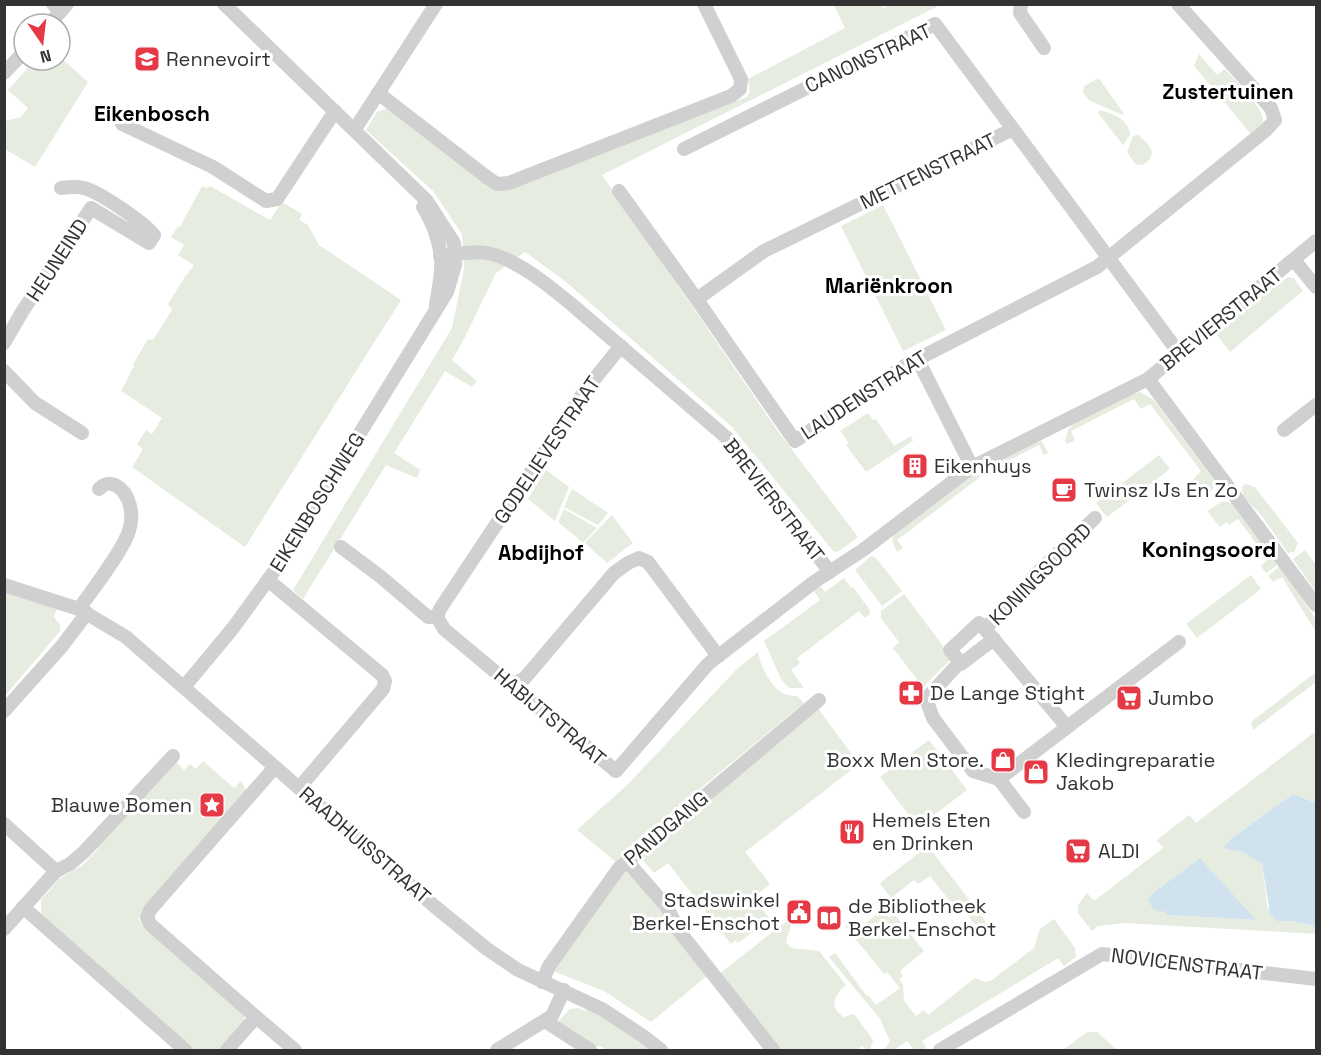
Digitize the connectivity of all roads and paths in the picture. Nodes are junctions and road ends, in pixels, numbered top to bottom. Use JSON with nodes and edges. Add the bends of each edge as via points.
{"nodes":[{"id":1,"x":224,"y":4,"type":"edge"},
{"id":2,"x":436,"y":4,"type":"edge"},
{"id":3,"x":704,"y":4,"type":"edge"},
{"id":4,"x":1021,"y":4,"type":"edge"},
{"id":5,"x":1178,"y":4,"type":"edge"},
{"id":6,"x":1044,"y":48,"type":"dead end"},
{"id":7,"x":740,"y":89,"type":"junction"},
{"id":8,"x":378,"y":93,"type":"junction"},
{"id":9,"x":335,"y":111,"type":"junction"},
{"id":10,"x":752,"y":114,"type":"junction"},
{"id":11,"x":122,"y":124,"type":"dead end"},
{"id":12,"x":355,"y":129,"type":"junction"},
{"id":13,"x":1013,"y":129,"type":"junction"},
{"id":14,"x":684,"y":149,"type":"dead end"},
{"id":15,"x":61,"y":188,"type":"dead end"},
{"id":16,"x":414,"y":189,"type":"junction"},
{"id":17,"x":619,"y":191,"type":"dead end"},
{"id":18,"x":1317,"y":241,"type":"edge"},
{"id":19,"x":455,"y":255,"type":"junction"},
{"id":20,"x":440,"y":256,"type":"junction"},
{"id":21,"x":1108,"y":259,"type":"junction"},
{"id":22,"x":1294,"y":260,"type":"junction"},
{"id":23,"x":1317,"y":287,"type":"edge"},
{"id":24,"x":697,"y":299,"type":"junction"},
{"id":25,"x":436,"y":307,"type":"junction"},
{"id":26,"x":4,"y":343,"type":"edge"},
{"id":27,"x":621,"y":346,"type":"junction"},
{"id":28,"x":1179,"y":353,"type":"junction"},
{"id":29,"x":917,"y":358,"type":"junction"},
{"id":30,"x":4,"y":371,"type":"edge"},
{"id":31,"x":1148,"y":378,"type":"junction"},
{"id":32,"x":1317,"y":405,"type":"edge"},
{"id":33,"x":1284,"y":430,"type":"dead end"},
{"id":34,"x":82,"y":433,"type":"dead end"},
{"id":35,"x":972,"y":467,"type":"junction"},
{"id":36,"x":99,"y":489,"type":"dead end"},
{"id":37,"x":1095,"y":518,"type":"dead end"},
{"id":38,"x":341,"y":547,"type":"dead end"},
{"id":39,"x":830,"y":572,"type":"junction"},
{"id":40,"x":268,"y":580,"type":"junction"},
{"id":41,"x":4,"y":585,"type":"edge"},
{"id":42,"x":1317,"y":605,"type":"edge"},
{"id":43,"x":83,"y":611,"type":"junction"},
{"id":44,"x":437,"y":617,"type":"junction"},
{"id":45,"x":989,"y":634,"type":"junction"},
{"id":46,"x":1179,"y":642,"type":"dead end"},
{"id":47,"x":718,"y":656,"type":"junction"},
{"id":48,"x":960,"y":662,"type":"junction"},
{"id":49,"x":515,"y":683,"type":"junction"},
{"id":50,"x":184,"y":687,"type":"junction"},
{"id":51,"x":819,"y":699,"type":"dead end"},
{"id":52,"x":4,"y":711,"type":"edge"},
{"id":53,"x":1067,"y":728,"type":"junction"},
{"id":54,"x":173,"y":756,"type":"dead end"},
{"id":55,"x":275,"y":767,"type":"junction"},
{"id":56,"x":999,"y":780,"type":"junction"},
{"id":57,"x":299,"y":788,"type":"junction"},
{"id":58,"x":1023,"y":812,"type":"dead end"},
{"id":59,"x":4,"y":824,"type":"edge"},
{"id":60,"x":627,"y":861,"type":"junction"},
{"id":61,"x":56,"y":871,"type":"junction"},
{"id":62,"x":23,"y":908,"type":"junction"},
{"id":63,"x":4,"y":929,"type":"edge"},
{"id":64,"x":1317,"y":980,"type":"edge"},
{"id":65,"x":542,"y":982,"type":"junction"},
{"id":66,"x":564,"y":990,"type":"junction"},
{"id":67,"x":256,"y":1017,"type":"junction"},
{"id":68,"x":545,"y":1021,"type":"junction"},
{"id":69,"x":185,"y":1050,"type":"edge"},
{"id":70,"x":226,"y":1050,"type":"edge"},
{"id":71,"x":295,"y":1050,"type":"edge"},
{"id":72,"x":497,"y":1050,"type":"edge"},
{"id":73,"x":590,"y":1050,"type":"edge"},
{"id":74,"x":661,"y":1050,"type":"edge"},
{"id":75,"x":773,"y":1050,"type":"edge"},
{"id":76,"x":940,"y":1050,"type":"edge"}],
"edges":[{"from":1,"to":9,"type":"street","name":"EIKENBOSCHWEG"},
{"from":2,"to":8,"type":"street"},
{"from":3,"to":7,"type":"street","via":[[741,79]]},
{"from":4,"to":6,"type":"street","via":[[1020,13]]},
{"from":5,"to":21,"type":"street","name":"LAUDENSTRAAT","via":[[1270,108],[1275,120]]},
{"from":7,"to":8,"type":"street","via":[[731,96],[567,161],[497,184]]},
{"from":7,"to":10,"type":"street"},
{"from":8,"to":12,"type":"street"},
{"from":9,"to":11,"type":"street","via":[[277,198],[266,201],[213,167]]},
{"from":9,"to":12,"type":"street","name":"EIKENBOSCHWEG"},
{"from":10,"to":13,"type":"street","name":"CANONSTRAAT","via":[[935,24]]},
{"from":10,"to":14,"type":"street","name":"CANONSTRAAT"},
{"from":12,"to":16,"type":"street","name":"EIKENBOSCHWEG"},
{"from":13,"to":21,"type":"street","name":"METTENSTRAAT"},
{"from":13,"to":24,"type":"street","name":"METTENSTRAAT","via":[[764,250]]},
{"from":15,"to":26,"type":"street","name":"HEUNEIND","via":[[91,190],[146,225],[154,235],[149,243],[91,208]]},
{"from":16,"to":19,"type":"street","name":"EIKENBOSCHWEG","via":[[445,226]]},
{"from":16,"to":20,"type":"street","name":"EIKENBOSCHWEG","via":[[434,231]]},
{"from":17,"to":24,"type":"street","name":"LAUDENSTRAAT"},
{"from":18,"to":22,"type":"street","name":"BREVIERSTRAAT"},
{"from":19,"to":20,"type":"street","name":"BREVIERSTRAAT"},
{"from":19,"to":25,"type":"street","name":"EIKENBOSCHWEG","via":[[447,292]]},
{"from":19,"to":27,"type":"street","name":"BREVIERSTRAAT","via":[[487,253],[504,260],[555,291]]},
{"from":20,"to":25,"type":"street","name":"EIKENBOSCHWEG"},
{"from":21,"to":28,"type":"street","name":"METTENSTRAAT"},
{"from":21,"to":29,"type":"street","name":"LAUDENSTRAAT"},
{"from":22,"to":23,"type":"street"},
{"from":22,"to":28,"type":"street","name":"BREVIERSTRAAT"},
{"from":24,"to":29,"type":"street","name":"LAUDENSTRAAT","via":[[795,441]]},
{"from":25,"to":40,"type":"street","name":"EIKENBOSCHWEG"},
{"from":27,"to":39,"type":"street","name":"BREVIERSTRAAT","via":[[727,438]]},
{"from":27,"to":44,"type":"street","name":"GODELIEVESTRAAT","via":[[584,392]]},
{"from":28,"to":31,"type":"street","name":"BREVIERSTRAAT"},
{"from":29,"to":35,"type":"street"},
{"from":30,"to":34,"type":"street","via":[[35,403]]},
{"from":31,"to":35,"type":"street","name":"BREVIERSTRAAT"},
{"from":31,"to":42,"type":"street"},
{"from":32,"to":33,"type":"street"},
{"from":35,"to":39,"type":"street","name":"BREVIERSTRAAT"},
{"from":36,"to":43,"type":"street","via":[[111,483],[120,488],[128,498],[131,520],[129,532]]},
{"from":37,"to":45,"type":"street","name":"KONINGSOORD","via":[[1038,572]]},
{"from":38,"to":44,"type":"street","name":"HABIJTSTRAAT","via":[[428,617]]},
{"from":39,"to":47,"type":"street","name":"HABIJTSTRAAT"},
{"from":40,"to":50,"type":"street","name":"EIKENBOSCHWEG"},
{"from":40,"to":57,"type":"street","via":[[385,681],[383,689]]},
{"from":41,"to":43,"type":"street","name":"RAADHUISSTRAAT"},
{"from":43,"to":50,"type":"street","name":"RAADHUISSTRAAT","via":[[126,636]]},
{"from":43,"to":52,"type":"street","via":[[62,646]]},
{"from":44,"to":49,"type":"street","name":"HABIJTSTRAAT","via":[[444,629],[505,680]]},
{"from":45,"to":48,"type":"street","name":"KONINGSOORD"},
{"from":45,"to":48,"type":"street","name":"KONINGSOORD","via":[[979,623],[950,650]]},
{"from":45,"to":53,"type":"street","name":"KONINGSOORD"},
{"from":46,"to":53,"type":"street"},
{"from":47,"to":49,"type":"street","name":"HABIJTSTRAAT","via":[[616,771],[520,692]]},
{"from":47,"to":49,"type":"street","via":[[648,562],[639,558],[614,573],[524,679]]},
{"from":48,"to":56,"type":"street","name":"KONINGSOORD","via":[[926,699],[933,718],[973,771]]},
{"from":50,"to":55,"type":"street","name":"RAADHUISSTRAAT"},
{"from":51,"to":60,"type":"street","name":"PANDGANG"},
{"from":53,"to":56,"type":"street"},
{"from":54,"to":61,"type":"street","via":[[84,852]]},
{"from":55,"to":57,"type":"street","name":"RAADHUISSTRAAT"},
{"from":55,"to":67,"type":"street","via":[[147,918]]},
{"from":56,"to":58,"type":"street"},
{"from":57,"to":65,"type":"street","name":"RAADHUISSTRAAT","via":[[433,905],[518,970]]},
{"from":59,"to":61,"type":"street"},
{"from":60,"to":65,"type":"street","name":"PANDGANG","via":[[549,966]]},
{"from":60,"to":75,"type":"street","via":[[667,907],[679,932]]},
{"from":61,"to":62,"type":"street"},
{"from":62,"to":63,"type":"street"},
{"from":62,"to":69,"type":"street"},
{"from":64,"to":76,"type":"street","name":"NOVICENSTRAAT","via":[[1102,954]]},
{"from":65,"to":66,"type":"street","name":"RAADHUISSTRAAT"},
{"from":66,"to":68,"type":"street","via":[[557,1009]]},
{"from":66,"to":74,"type":"street","name":"RAADHUISSTRAAT","via":[[602,1009]]},
{"from":67,"to":70,"type":"street"},
{"from":67,"to":71,"type":"street"},
{"from":68,"to":72,"type":"street"},
{"from":68,"to":73,"type":"street"}]}
